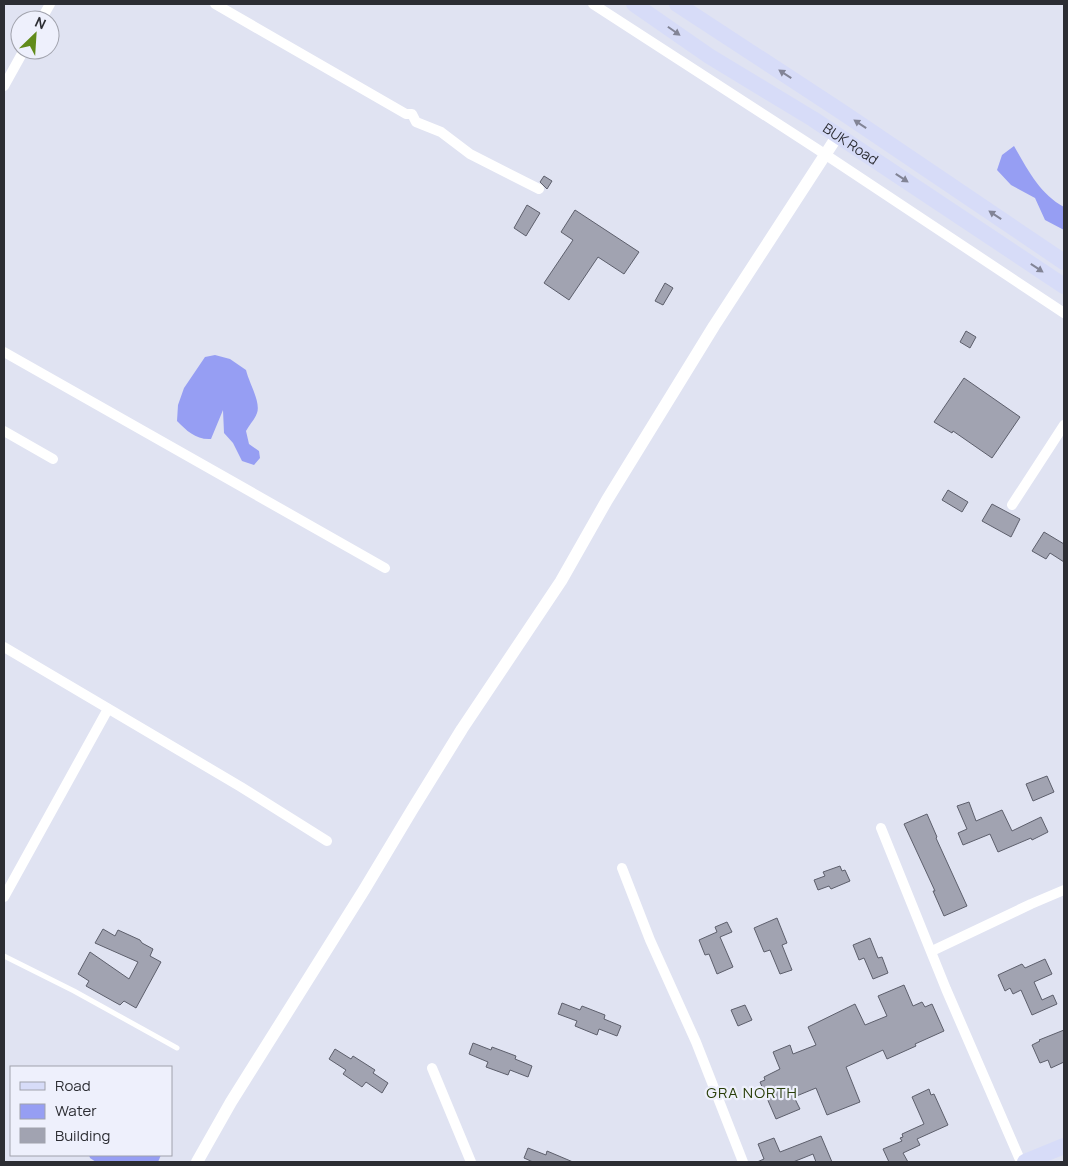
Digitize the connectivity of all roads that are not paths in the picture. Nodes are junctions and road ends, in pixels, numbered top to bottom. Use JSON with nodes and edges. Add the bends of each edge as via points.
{"nodes":[{"id":1,"x":215,"y":4,"type":"edge"},
{"id":2,"x":593,"y":4,"type":"edge"},
{"id":3,"x":634,"y":4,"type":"edge"},
{"id":4,"x":677,"y":4,"type":"edge"},
{"id":5,"x":18,"y":60,"type":"edge"},
{"id":6,"x":4,"y":86,"type":"edge"},
{"id":7,"x":835,"y":134,"type":"junction"},
{"id":8,"x":821,"y":152,"type":"junction"},
{"id":9,"x":539,"y":189,"type":"dead end"},
{"id":10,"x":1064,"y":262,"type":"edge"},
{"id":11,"x":1064,"y":286,"type":"edge"},
{"id":12,"x":1064,"y":313,"type":"edge"},
{"id":13,"x":4,"y":352,"type":"edge"},
{"id":14,"x":1064,"y":426,"type":"edge"},
{"id":15,"x":4,"y":431,"type":"edge"},
{"id":16,"x":53,"y":459,"type":"dead end"},
{"id":17,"x":1012,"y":505,"type":"dead end"},
{"id":18,"x":385,"y":568,"type":"dead end"},
{"id":19,"x":4,"y":648,"type":"edge"},
{"id":20,"x":108,"y":708,"type":"junction"},
{"id":21,"x":880,"y":828,"type":"dead end"},
{"id":22,"x":326,"y":841,"type":"dead end"},
{"id":23,"x":622,"y":868,"type":"dead end"},
{"id":24,"x":1064,"y":890,"type":"edge"},
{"id":25,"x":4,"y":897,"type":"edge"},
{"id":26,"x":932,"y":951,"type":"junction"},
{"id":27,"x":4,"y":956,"type":"edge"},
{"id":28,"x":177,"y":1048,"type":"dead end"},
{"id":29,"x":432,"y":1068,"type":"dead end"},
{"id":30,"x":1064,"y":1146,"type":"edge"},
{"id":31,"x":197,"y":1162,"type":"edge"},
{"id":32,"x":471,"y":1162,"type":"edge"},
{"id":33,"x":743,"y":1162,"type":"edge"},
{"id":34,"x":1021,"y":1162,"type":"edge"},
{"id":35,"x":1025,"y":1162,"type":"edge"}],
"edges":[{"from":1,"to":9,"type":"street","via":[[406,114],[412,114],[416,122],[440,132],[470,154]]},
{"from":2,"to":8,"type":"street"},
{"from":3,"to":7,"type":"main road","name":"BUK Road","one_way":true,"via":[[709,56]]},
{"from":10,"to":4,"type":"main road","name":"BUK Road","one_way":true},
{"from":5,"to":6,"type":"street"},
{"from":7,"to":8,"type":"street"},
{"from":7,"to":11,"type":"main road","name":"BUK Road","one_way":true},
{"from":8,"to":12,"type":"street"},
{"from":8,"to":31,"type":"street","via":[[607,500],[561,581],[412,810]]},
{"from":13,"to":18,"type":"street"},
{"from":14,"to":17,"type":"street"},
{"from":15,"to":16,"type":"street"},
{"from":19,"to":20,"type":"street"},
{"from":20,"to":22,"type":"street"},
{"from":20,"to":25,"type":"street"},
{"from":21,"to":26,"type":"street"},
{"from":23,"to":33,"type":"street"},
{"from":24,"to":26,"type":"street"},
{"from":26,"to":34,"type":"street"},
{"from":27,"to":28,"type":"lane"},
{"from":29,"to":32,"type":"street"},
{"from":30,"to":35,"type":"main road"}]}
